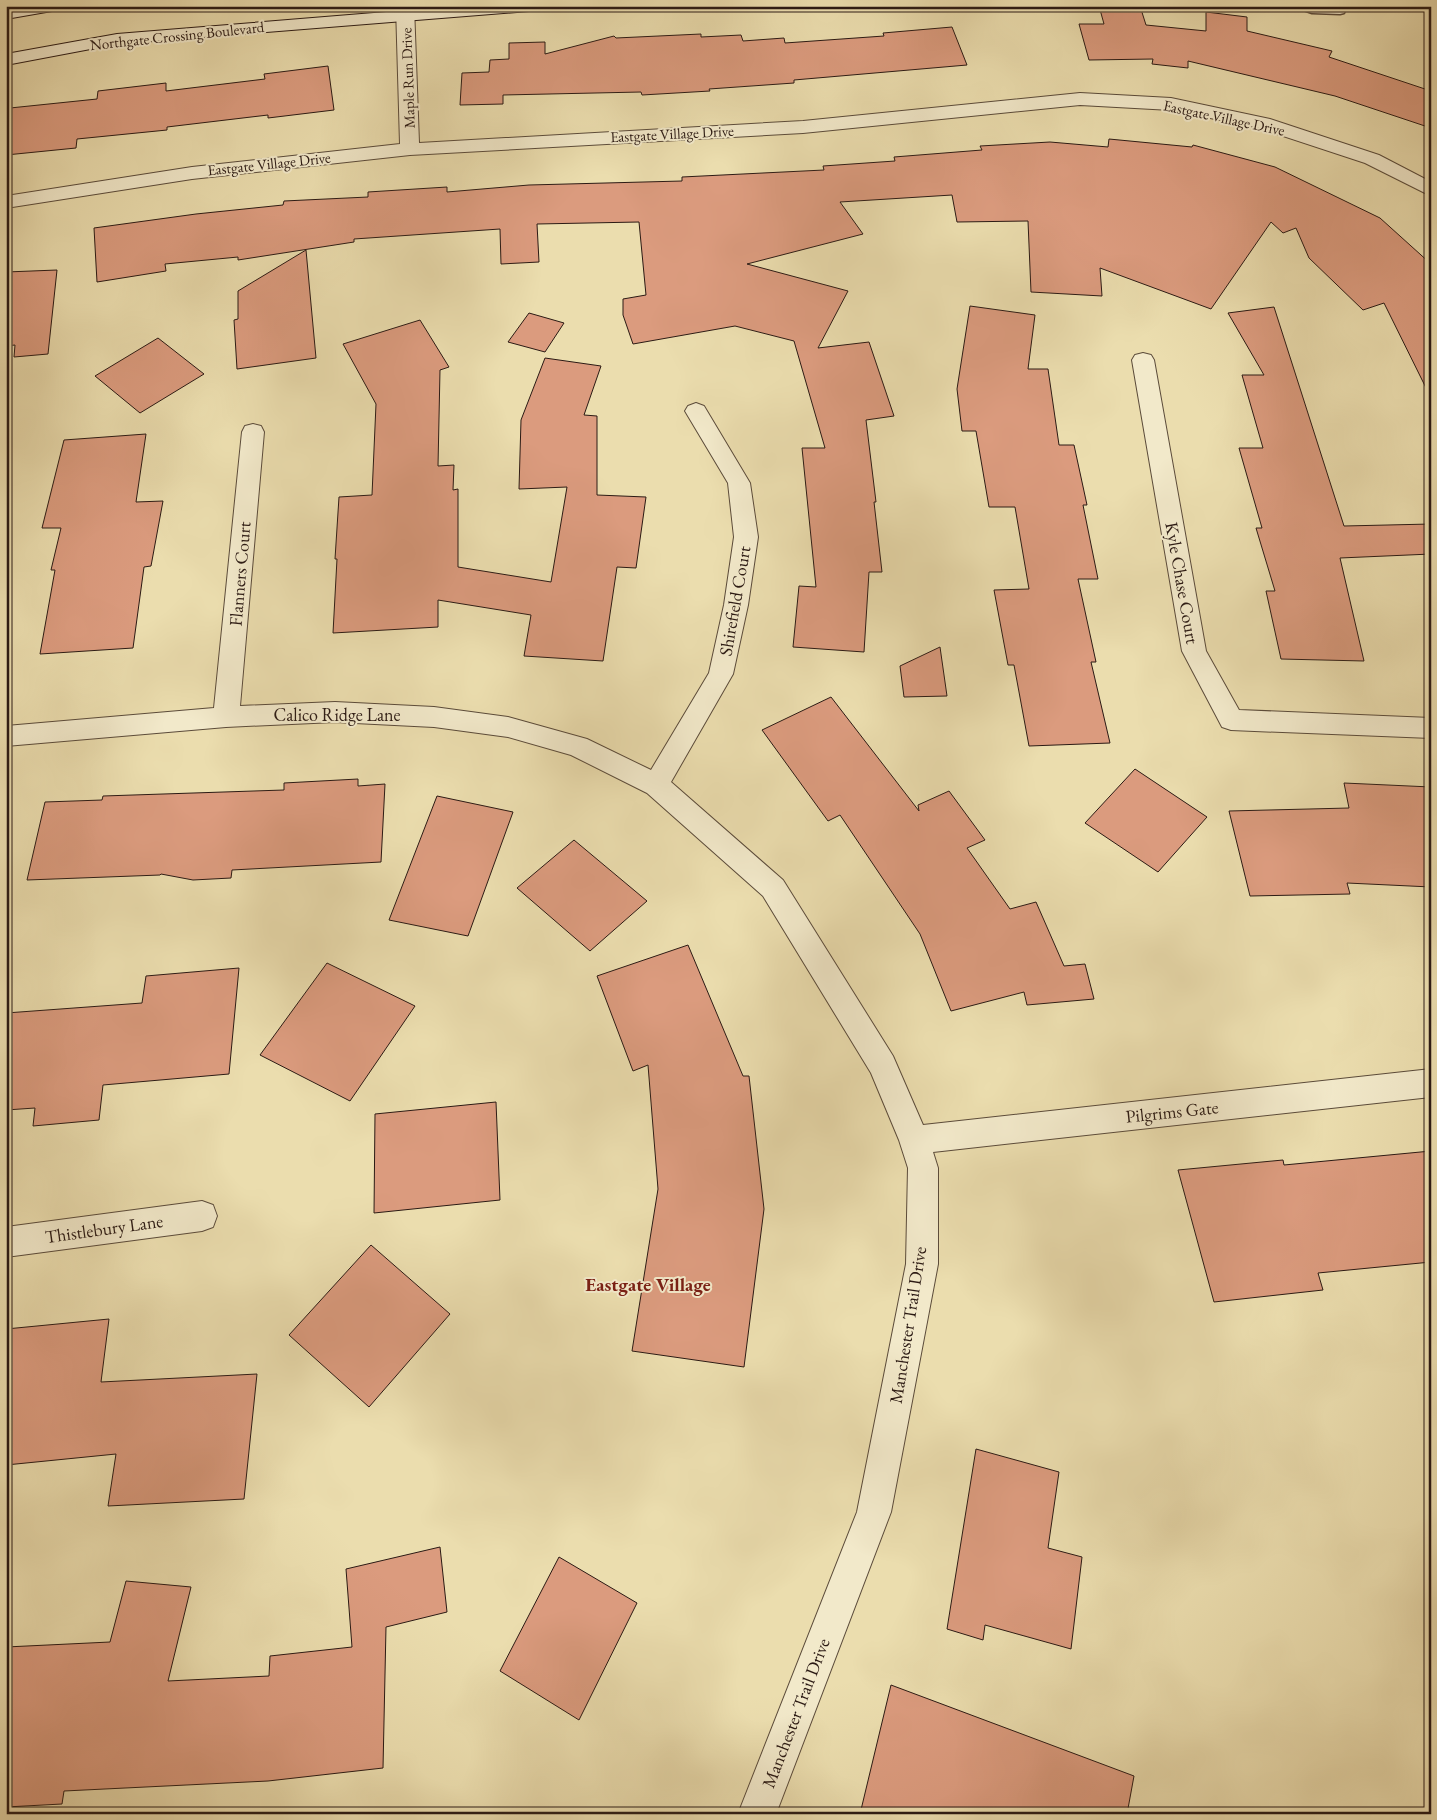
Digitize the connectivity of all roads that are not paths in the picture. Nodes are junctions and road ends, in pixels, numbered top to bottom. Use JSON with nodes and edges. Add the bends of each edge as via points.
{"nodes":[{"id":1,"x":52,"y":6,"type":"edge"},
{"id":2,"x":529,"y":6,"type":"edge"},
{"id":3,"x":1298,"y":6,"type":"edge"},
{"id":4,"x":1342,"y":6,"type":"edge"},
{"id":5,"x":405,"y":11,"type":"edge"},
{"id":6,"x":6,"y":14,"type":"edge"},
{"id":7,"x":6,"y":60,"type":"edge"},
{"id":8,"x":410,"y":149,"type":"junction"},
{"id":9,"x":1431,"y":190,"type":"edge"},
{"id":10,"x":6,"y":202,"type":"edge"},
{"id":11,"x":1143,"y":360,"type":"dead end"},
{"id":12,"x":696,"y":411,"type":"dead end"},
{"id":13,"x":253,"y":432,"type":"dead end"},
{"id":14,"x":226,"y":717,"type":"junction"},
{"id":15,"x":1431,"y":728,"type":"edge"},
{"id":16,"x":6,"y":736,"type":"edge"},
{"id":17,"x":656,"y":785,"type":"junction"},
{"id":18,"x":1431,"y":1084,"type":"edge"},
{"id":19,"x":914,"y":1140,"type":"junction"},
{"id":20,"x":202,"y":1216,"type":"dead end"},
{"id":21,"x":6,"y":1242,"type":"edge"},
{"id":22,"x":757,"y":1814,"type":"edge"}],
"edges":[{"from":1,"to":6,"type":"street"},
{"from":2,"to":5,"type":"street","name":"Northgate Crossing Boulevard"},
{"from":3,"to":4,"type":"lane","via":[[1340,11]]},
{"from":5,"to":7,"type":"street","name":"Northgate Crossing Boulevard","via":[[117,39]]},
{"from":5,"to":8,"type":"street","name":"Maple Run Drive"},
{"from":8,"to":9,"type":"street","name":"Eastgate Village Drive","via":[[803,127],[1080,99],[1171,104],[1263,124],[1372,159]]},
{"from":8,"to":10,"type":"street","name":"Eastgate Village Drive","via":[[192,173]]},
{"from":11,"to":15,"type":"street","name":"Kyle Chase Court","via":[[1194,651],[1231,720]]},
{"from":12,"to":17,"type":"street","name":"Shirefield Court","via":[[739,483],[746,537],[721,674]]},
{"from":13,"to":14,"type":"street","name":"Flanners Court"},
{"from":14,"to":16,"type":"street","name":"Calico Ridge Lane"},
{"from":14,"to":17,"type":"street","name":"Calico Ridge Lane","via":[[335,712],[434,717],[508,727],[578,746]]},
{"from":17,"to":19,"type":"street","name":"Manchester Trail Drive","via":[[773,888],[882,1065]]},
{"from":18,"to":19,"type":"street","name":"Pilgrims Gate"},
{"from":19,"to":22,"type":"street","name":"Manchester Trail Drive","via":[[923,1168],[922,1264],[874,1512]]},
{"from":20,"to":21,"type":"street","name":"Thistlebury Lane"}]}
